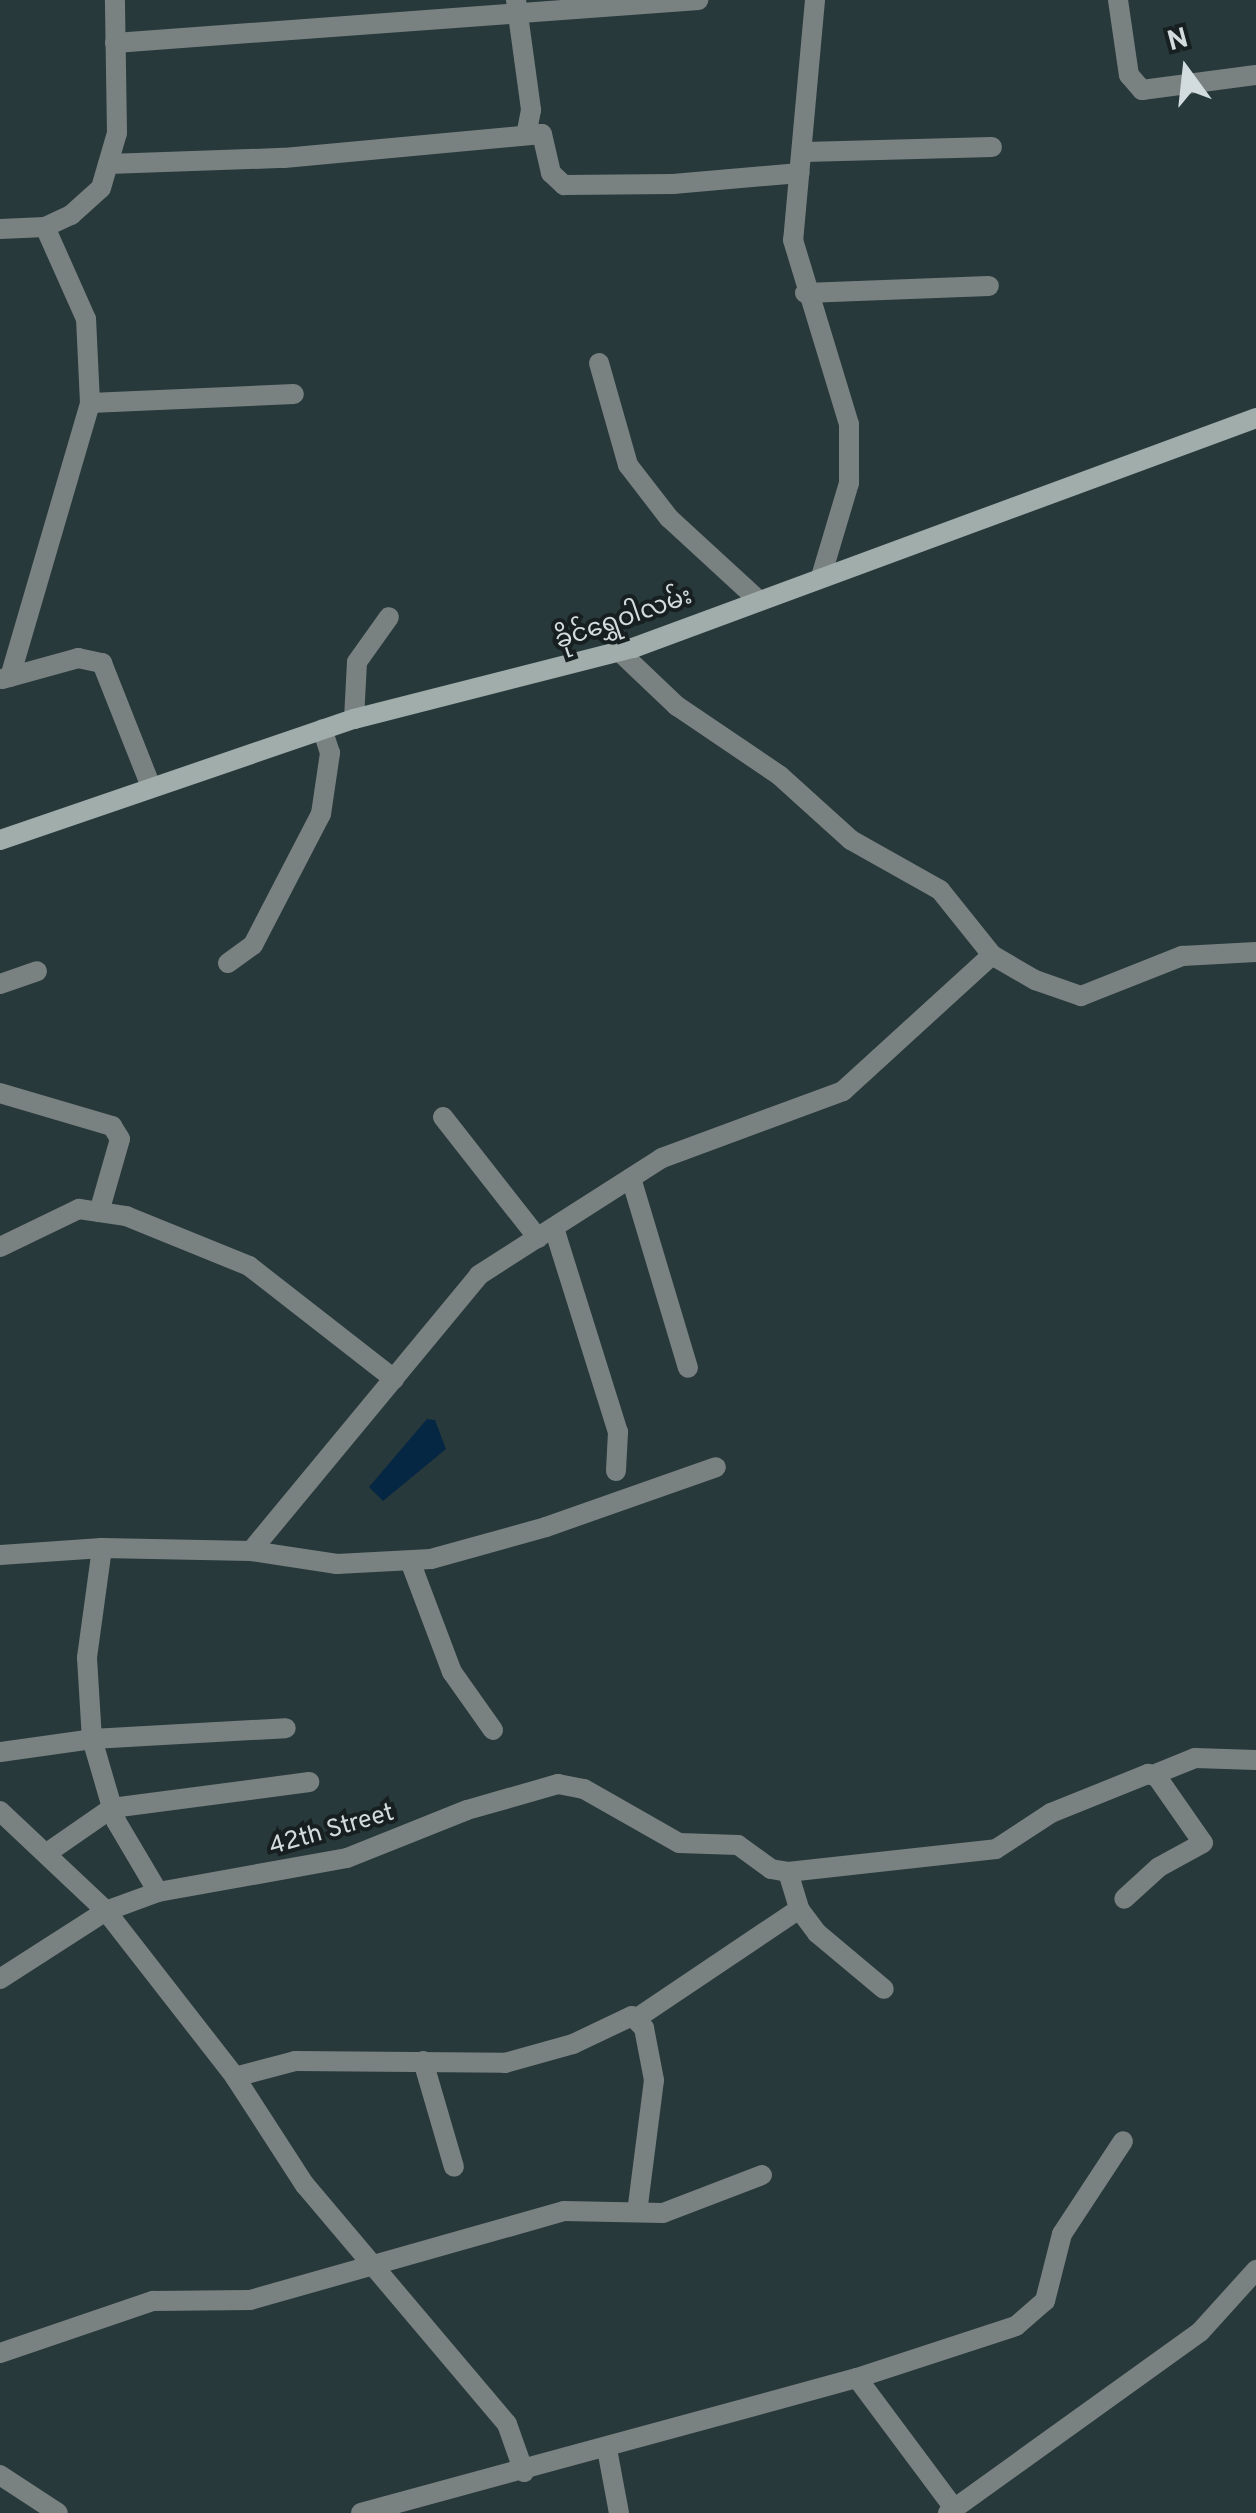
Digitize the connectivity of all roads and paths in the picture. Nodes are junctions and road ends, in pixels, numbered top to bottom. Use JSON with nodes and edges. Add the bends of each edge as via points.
{"nodes":[{"id":1,"x":114,"y":0,"type":"edge"},
{"id":2,"x":698,"y":0,"type":"edge"},
{"id":3,"x":814,"y":0,"type":"edge"},
{"id":4,"x":1118,"y":0,"type":"edge"},
{"id":5,"x":517,"y":6,"type":"edge"},
{"id":6,"x":116,"y":43,"type":"junction"},
{"id":7,"x":1256,"y":75,"type":"edge"},
{"id":8,"x":526,"y":134,"type":"junction"},
{"id":9,"x":992,"y":147,"type":"dead end"},
{"id":10,"x":802,"y":162,"type":"junction"},
{"id":11,"x":108,"y":164,"type":"junction"},
{"id":12,"x":44,"y":226,"type":"junction"},
{"id":13,"x":0,"y":230,"type":"edge"},
{"id":14,"x":989,"y":286,"type":"dead end"},
{"id":15,"x":805,"y":293,"type":"junction"},
{"id":16,"x":599,"y":363,"type":"dead end"},
{"id":17,"x":294,"y":394,"type":"dead end"},
{"id":18,"x":90,"y":403,"type":"junction"},
{"id":19,"x":1256,"y":418,"type":"edge"},
{"id":20,"x":820,"y":577,"type":"junction"},
{"id":21,"x":756,"y":598,"type":"junction"},
{"id":22,"x":390,"y":617,"type":"dead end"},
{"id":23,"x":620,"y":652,"type":"junction"},
{"id":24,"x":5,"y":678,"type":"edge"},
{"id":25,"x":354,"y":719,"type":"junction"},
{"id":26,"x":322,"y":729,"type":"junction"},
{"id":27,"x":151,"y":787,"type":"junction"},
{"id":28,"x":0,"y":840,"type":"edge"},
{"id":29,"x":1256,"y":952,"type":"edge"},
{"id":30,"x":992,"y":955,"type":"junction"},
{"id":31,"x":228,"y":963,"type":"dead end"},
{"id":32,"x":37,"y":971,"type":"dead end"},
{"id":33,"x":0,"y":984,"type":"edge"},
{"id":34,"x":0,"y":1094,"type":"edge"},
{"id":35,"x":443,"y":1117,"type":"dead end"},
{"id":36,"x":631,"y":1178,"type":"junction"},
{"id":37,"x":98,"y":1212,"type":"junction"},
{"id":38,"x":546,"y":1233,"type":"junction"},
{"id":39,"x":0,"y":1247,"type":"edge"},
{"id":40,"x":688,"y":1368,"type":"dead end"},
{"id":41,"x":394,"y":1379,"type":"junction"},
{"id":42,"x":716,"y":1467,"type":"dead end"},
{"id":43,"x":616,"y":1471,"type":"dead end"},
{"id":44,"x":102,"y":1548,"type":"junction"},
{"id":45,"x":251,"y":1551,"type":"junction"},
{"id":46,"x":0,"y":1555,"type":"edge"},
{"id":47,"x":410,"y":1561,"type":"junction"},
{"id":48,"x":286,"y":1728,"type":"dead end"},
{"id":49,"x":493,"y":1730,"type":"dead end"},
{"id":50,"x":92,"y":1739,"type":"junction"},
{"id":51,"x":0,"y":1752,"type":"edge"},
{"id":52,"x":1256,"y":1760,"type":"edge"},
{"id":53,"x":1152,"y":1776,"type":"junction"},
{"id":54,"x":309,"y":1782,"type":"dead end"},
{"id":55,"x":112,"y":1808,"type":"junction"},
{"id":56,"x":0,"y":1810,"type":"edge"},
{"id":57,"x":47,"y":1854,"type":"junction"},
{"id":58,"x":788,"y":1872,"type":"junction"},
{"id":59,"x":158,"y":1892,"type":"junction"},
{"id":60,"x":1124,"y":1900,"type":"dead end"},
{"id":61,"x":799,"y":1909,"type":"junction"},
{"id":62,"x":106,"y":1911,"type":"junction"},
{"id":63,"x":0,"y":1978,"type":"edge"},
{"id":64,"x":884,"y":1989,"type":"dead end"},
{"id":65,"x":637,"y":2018,"type":"junction"},
{"id":66,"x":423,"y":2061,"type":"junction"},
{"id":67,"x":235,"y":2077,"type":"junction"},
{"id":68,"x":1123,"y":2140,"type":"dead end"},
{"id":69,"x":454,"y":2167,"type":"dead end"},
{"id":70,"x":762,"y":2175,"type":"dead end"},
{"id":71,"x":638,"y":2212,"type":"junction"},
{"id":72,"x":373,"y":2266,"type":"junction"},
{"id":73,"x":1256,"y":2270,"type":"edge"},
{"id":74,"x":0,"y":2353,"type":"edge"},
{"id":75,"x":857,"y":2378,"type":"junction"},
{"id":76,"x":607,"y":2449,"type":"junction"},
{"id":77,"x":524,"y":2472,"type":"junction"},
{"id":78,"x":0,"y":2474,"type":"edge"},
{"id":79,"x":951,"y":2511,"type":"edge"},
{"id":80,"x":58,"y":2513,"type":"edge"},
{"id":81,"x":361,"y":2513,"type":"edge"},
{"id":82,"x":619,"y":2513,"type":"edge"}],
"edges":[{"from":1,"to":6,"type":"street"},
{"from":2,"to":5,"type":"street"},
{"from":3,"to":10,"type":"street"},
{"from":4,"to":7,"type":"street","via":[[1129,75],[1142,90]]},
{"from":5,"to":6,"type":"street"},
{"from":5,"to":8,"type":"street","via":[[531,110]]},
{"from":6,"to":11,"type":"street","via":[[118,133]]},
{"from":8,"to":10,"type":"street","via":[[542,134],[551,173],[564,185],[673,184]]},
{"from":8,"to":11,"type":"street","via":[[284,158]]},
{"from":9,"to":10,"type":"street"},
{"from":10,"to":15,"type":"street","via":[[793,240]]},
{"from":11,"to":12,"type":"street","via":[[102,188],[71,215]]},
{"from":12,"to":13,"type":"street"},
{"from":12,"to":18,"type":"street","via":[[86,319]]},
{"from":14,"to":15,"type":"street"},
{"from":15,"to":20,"type":"street","via":[[849,424],[848,483]]},
{"from":16,"to":21,"type":"street","via":[[628,465],[669,518]]},
{"from":17,"to":18,"type":"street"},
{"from":18,"to":24,"type":"street"},
{"from":19,"to":20,"type":"street","name":"ခိုင်ရွှေဝါလမ်း"},
{"from":20,"to":21,"type":"street","name":"ခိုင်ရွှေဝါလမ်း"},
{"from":21,"to":23,"type":"street","name":"ခိုင်ရွှေဝါလမ်း"},
{"from":22,"to":25,"type":"street","via":[[357,662]]},
{"from":23,"to":25,"type":"street","name":"ခိုင်ရွှေဝါလမ်း"},
{"from":23,"to":30,"type":"street","via":[[677,706],[778,775],[851,840],[940,890]]},
{"from":24,"to":27,"type":"street","via":[[78,658],[102,662]]},
{"from":25,"to":26,"type":"street","name":"ခိုင်ရွှေဝါလမ်း"},
{"from":26,"to":27,"type":"street","name":"ခိုင်ရွှေဝါလမ်း"},
{"from":26,"to":31,"type":"street","via":[[330,753],[322,814],[253,945]]},
{"from":27,"to":28,"type":"street","name":"ခိုင်ရွှေဝါလမ်း"},
{"from":29,"to":30,"type":"street","via":[[1182,956],[1081,996]]},
{"from":30,"to":36,"type":"street","via":[[843,1091],[662,1158]]},
{"from":32,"to":33,"type":"street"},
{"from":34,"to":37,"type":"street","via":[[112,1126],[120,1139]]},
{"from":35,"to":38,"type":"street"},
{"from":36,"to":38,"type":"street"},
{"from":36,"to":40,"type":"street"},
{"from":37,"to":39,"type":"street","via":[[50,1217]]},
{"from":37,"to":41,"type":"street","via":[[126,1216],[249,1266]]},
{"from":38,"to":41,"type":"street","via":[[479,1275]]},
{"from":38,"to":43,"type":"street","via":[[618,1432]]},
{"from":41,"to":45,"type":"street"},
{"from":42,"to":47,"type":"street","via":[[546,1528]]},
{"from":44,"to":45,"type":"street"},
{"from":44,"to":46,"type":"street"},
{"from":44,"to":50,"type":"street","via":[[88,1658]]},
{"from":45,"to":47,"type":"street","via":[[337,1564]]},
{"from":47,"to":49,"type":"street","via":[[452,1672]]},
{"from":48,"to":50,"type":"street"},
{"from":50,"to":51,"type":"street"},
{"from":50,"to":55,"type":"street"},
{"from":52,"to":53,"type":"street","via":[[1195,1758]]},
{"from":53,"to":58,"type":"street","via":[[1099,1790],[996,1849]]},
{"from":53,"to":60,"type":"street","via":[[1202,1843],[1159,1867]]},
{"from":54,"to":55,"type":"street"},
{"from":55,"to":57,"type":"street"},
{"from":55,"to":59,"type":"street"},
{"from":56,"to":57,"type":"street"},
{"from":57,"to":62,"type":"street"},
{"from":58,"to":59,"type":"street","name":"42th Street","via":[[771,1869],[738,1845],[679,1844],[584,1789],[558,1784],[467,1810],[347,1858]]},
{"from":58,"to":61,"type":"street"},
{"from":59,"to":62,"type":"street","name":"42th Street"},
{"from":61,"to":64,"type":"street","via":[[849,1964]]},
{"from":61,"to":65,"type":"street"},
{"from":62,"to":63,"type":"street","name":"42th Street"},
{"from":62,"to":67,"type":"street"},
{"from":65,"to":66,"type":"street","via":[[506,2063]]},
{"from":65,"to":71,"type":"street","via":[[654,2080]]},
{"from":66,"to":67,"type":"street","via":[[295,2060]]},
{"from":66,"to":69,"type":"street"},
{"from":67,"to":72,"type":"street","via":[[282,2155]]},
{"from":68,"to":75,"type":"street","via":[[1062,2234],[1045,2301],[1016,2326]]},
{"from":70,"to":71,"type":"street","via":[[663,2213]]},
{"from":71,"to":72,"type":"street","via":[[564,2211]]},
{"from":72,"to":74,"type":"street","via":[[250,2300],[153,2301]]},
{"from":72,"to":77,"type":"street","via":[[507,2424]]},
{"from":73,"to":79,"type":"street","via":[[1200,2332]]},
{"from":75,"to":76,"type":"street"},
{"from":75,"to":79,"type":"street"},
{"from":76,"to":77,"type":"street"},
{"from":76,"to":82,"type":"street"},
{"from":77,"to":81,"type":"street"},
{"from":78,"to":80,"type":"street"}]}
